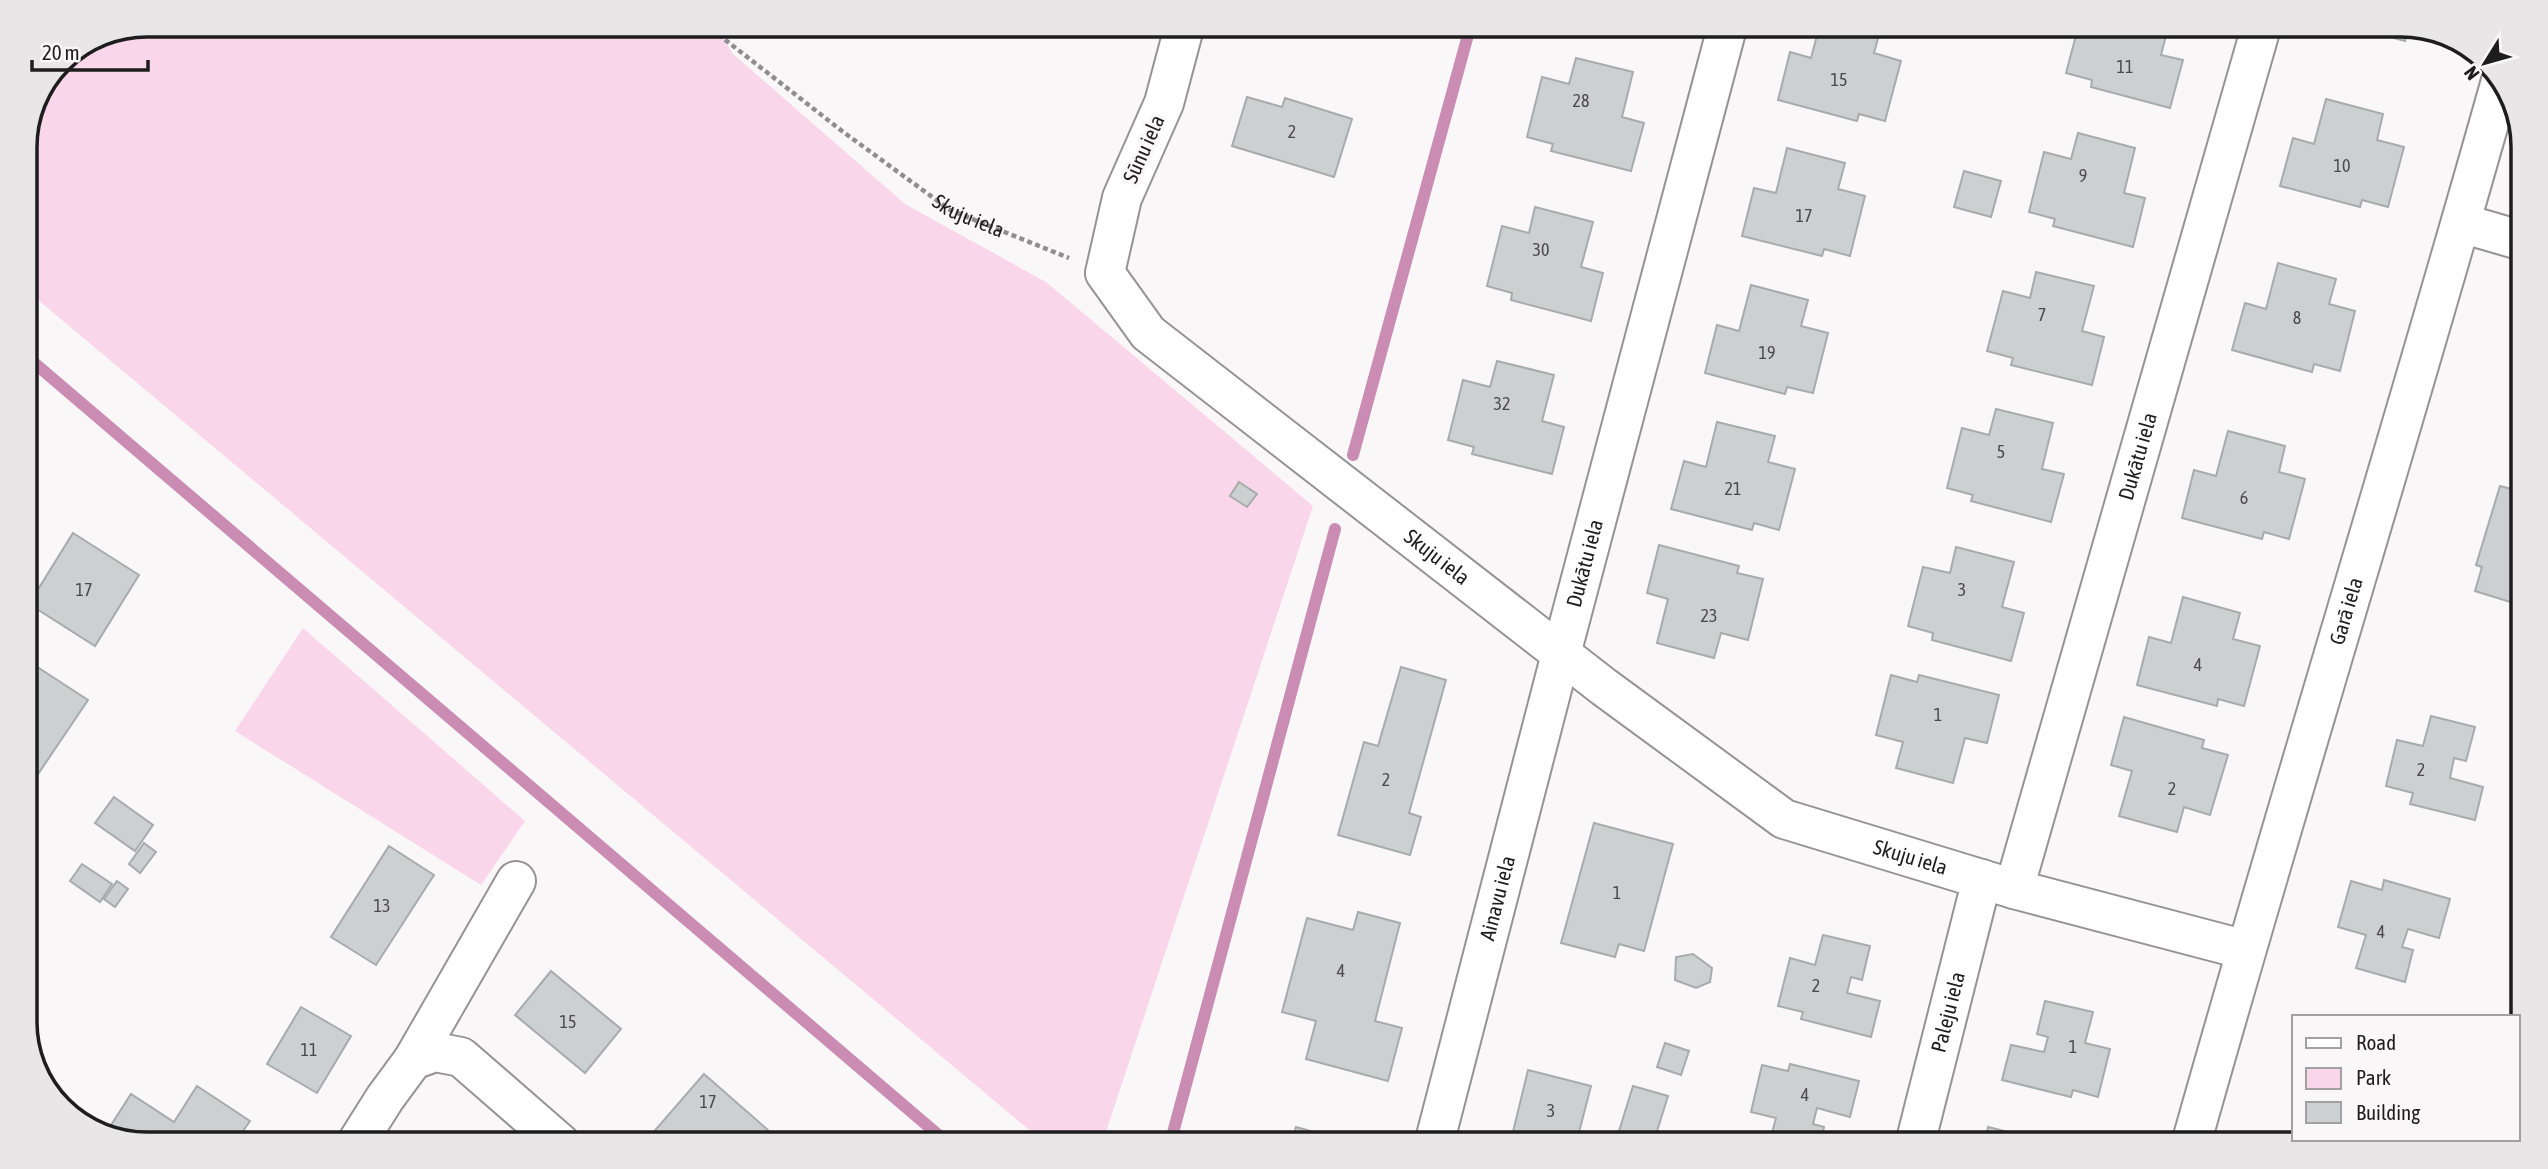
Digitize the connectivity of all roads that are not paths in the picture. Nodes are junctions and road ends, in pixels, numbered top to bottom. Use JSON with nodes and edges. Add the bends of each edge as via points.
{"nodes":[{"id":1,"x":1182,"y":37,"type":"edge"},
{"id":2,"x":1725,"y":37,"type":"edge"},
{"id":3,"x":2258,"y":37,"type":"edge"},
{"id":4,"x":2495,"y":98,"type":"edge"},
{"id":5,"x":2461,"y":223,"type":"junction"},
{"id":6,"x":2511,"y":238,"type":"edge"},
{"id":7,"x":1105,"y":273,"type":"joint"},
{"id":8,"x":1561,"y":654,"type":"junction"},
{"id":9,"x":516,"y":881,"type":"dead end"},
{"id":10,"x":1998,"y":884,"type":"junction"},
{"id":11,"x":2246,"y":950,"type":"junction"},
{"id":12,"x":413,"y":1060,"type":"junction"},
{"id":13,"x":364,"y":1132,"type":"edge"},
{"id":14,"x":547,"y":1132,"type":"edge"},
{"id":15,"x":1437,"y":1132,"type":"edge"},
{"id":16,"x":1919,"y":1132,"type":"edge"},
{"id":17,"x":2194,"y":1132,"type":"edge"}],
"edges":[{"from":1,"to":7,"type":"street","name":"Sūnu iela","via":[[1164,103],[1122,198]]},
{"from":2,"to":8,"type":"street","name":"Dukātu iela"},
{"from":3,"to":10,"type":"street","name":"Dukātu iela"},
{"from":4,"to":5,"type":"street","name":"Garā iela"},
{"from":5,"to":6,"type":"street"},
{"from":5,"to":11,"type":"street","name":"Garā iela"},
{"from":7,"to":8,"type":"street","name":"Skuju iela","via":[[1148,333]]},
{"from":8,"to":10,"type":"street","name":"Skuju iela","via":[[1784,819]]},
{"from":8,"to":15,"type":"street","name":"Ainavu iela"},
{"from":9,"to":12,"type":"street"},
{"from":10,"to":11,"type":"street","name":"Skuju iela"},
{"from":10,"to":16,"type":"street","name":"Paleju iela"},
{"from":11,"to":17,"type":"street","name":"Garā iela"},
{"from":12,"to":13,"type":"street"},
{"from":12,"to":14,"type":"street","via":[[435,1052],[461,1057]]}]}
